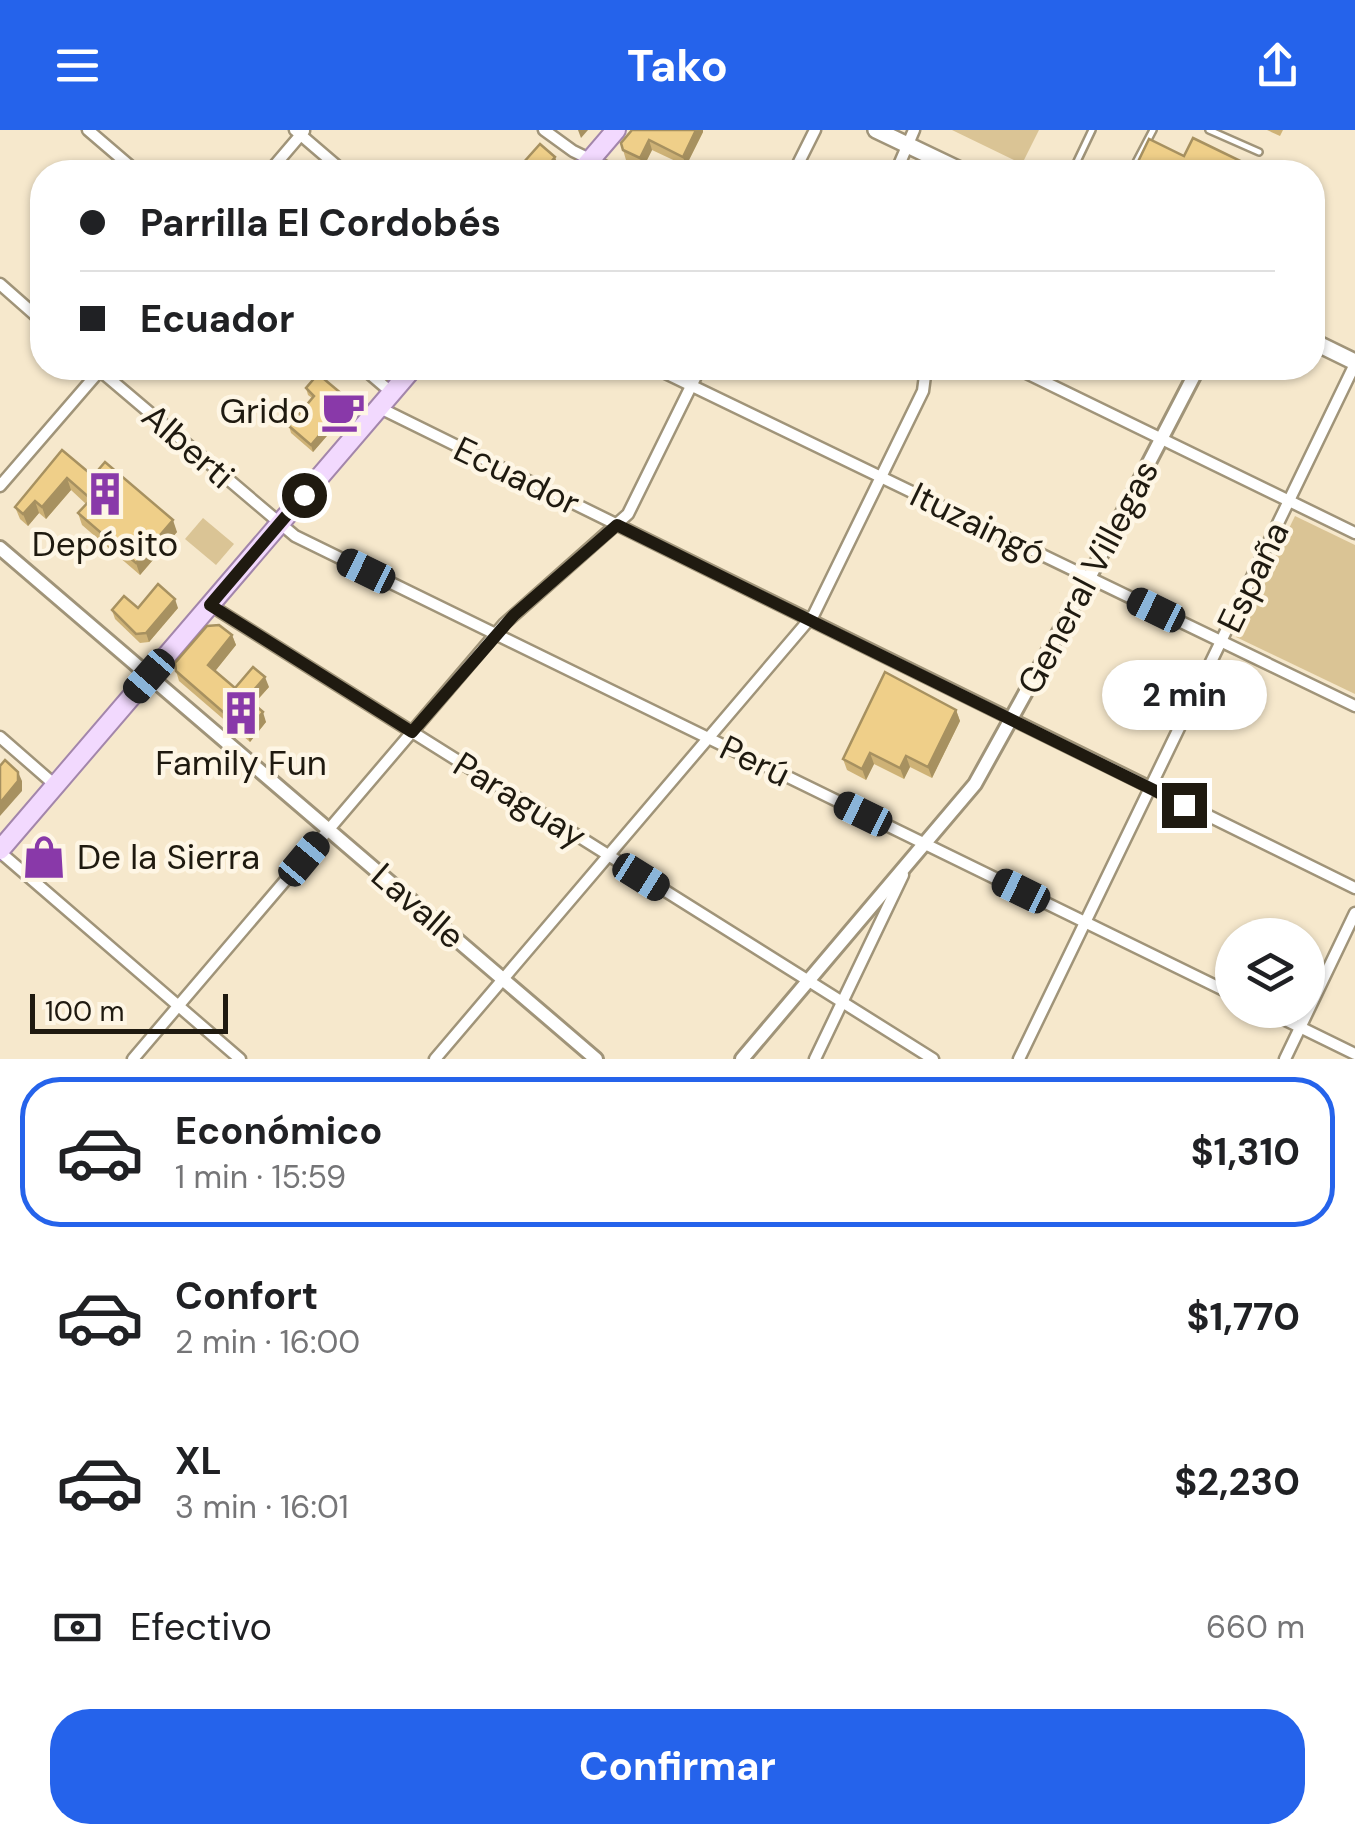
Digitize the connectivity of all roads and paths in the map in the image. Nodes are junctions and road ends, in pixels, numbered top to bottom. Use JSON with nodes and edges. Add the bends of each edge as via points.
{"nodes":[{"id":1,"x":88,"y":130,"type":"edge"},
{"id":2,"x":544,"y":130,"type":"edge"},
{"id":3,"x":616,"y":130,"type":"edge"},
{"id":4,"x":815,"y":130,"type":"edge"},
{"id":5,"x":876,"y":130,"type":"edge"},
{"id":6,"x":1092,"y":130,"type":"edge"},
{"id":7,"x":1153,"y":130,"type":"edge"},
{"id":8,"x":1210,"y":130,"type":"edge"},
{"id":9,"x":300,"y":132,"type":"edge"},
{"id":10,"x":910,"y":138,"type":"edge"},
{"id":11,"x":1260,"y":152,"type":"dead end"},
{"id":12,"x":123,"y":160,"type":"edge"},
{"id":13,"x":278,"y":160,"type":"edge"},
{"id":14,"x":331,"y":160,"type":"edge"},
{"id":15,"x":578,"y":160,"type":"edge"},
{"id":16,"x":590,"y":160,"type":"edge"},
{"id":17,"x":800,"y":160,"type":"edge"},
{"id":18,"x":945,"y":160,"type":"edge"},
{"id":19,"x":1078,"y":160,"type":"edge"},
{"id":20,"x":1137,"y":160,"type":"edge"},
{"id":21,"x":0,"y":284,"type":"edge"},
{"id":22,"x":30,"y":310,"type":"edge"},
{"id":23,"x":1325,"y":348,"type":"edge"},
{"id":24,"x":1355,"y":363,"type":"edge"},
{"id":25,"x":89,"y":380,"type":"edge"},
{"id":26,"x":113,"y":380,"type":"edge"},
{"id":27,"x":378,"y":380,"type":"edge"},
{"id":28,"x":402,"y":380,"type":"edge"},
{"id":29,"x":681,"y":380,"type":"edge"},
{"id":30,"x":694,"y":380,"type":"edge"},
{"id":31,"x":925,"y":380,"type":"edge"},
{"id":32,"x":1041,"y":380,"type":"edge"},
{"id":33,"x":1192,"y":380,"type":"edge"},
{"id":34,"x":692,"y":385,"type":"junction"},
{"id":35,"x":392,"y":392,"type":"junction"},
{"id":36,"x":378,"y":408,"type":"junction"},
{"id":37,"x":1161,"y":438,"type":"junction"},
{"id":38,"x":882,"y":477,"type":"junction"},
{"id":39,"x":0,"y":486,"type":"edge"},
{"id":40,"x":1290,"y":501,"type":"junction"},
{"id":41,"x":279,"y":524,"type":"junction"},
{"id":42,"x":617,"y":525,"type":"junction"},
{"id":43,"x":1355,"y":532,"type":"edge"},
{"id":44,"x":0,"y":548,"type":"edge"},
{"id":45,"x":1089,"y":578,"type":"junction"},
{"id":46,"x":210,"y":605,"type":"junction"},
{"id":47,"x":809,"y":619,"type":"junction"},
{"id":48,"x":496,"y":635,"type":"junction"},
{"id":49,"x":1222,"y":642,"type":"junction"},
{"id":50,"x":149,"y":676,"type":"junction"},
{"id":51,"x":1355,"y":706,"type":"edge"},
{"id":52,"x":1012,"y":720,"type":"junction"},
{"id":53,"x":412,"y":732,"type":"junction"},
{"id":54,"x":0,"y":737,"type":"edge"},
{"id":55,"x":708,"y":738,"type":"junction"},
{"id":56,"x":56,"y":785,"type":"junction"},
{"id":57,"x":1150,"y":788,"type":"junction"},
{"id":58,"x":329,"y":830,"type":"junction"},
{"id":59,"x":925,"y":844,"type":"junction"},
{"id":60,"x":0,"y":851,"type":"edge"},
{"id":61,"x":608,"y":856,"type":"junction"},
{"id":62,"x":907,"y":866,"type":"junction"},
{"id":63,"x":1355,"y":888,"type":"edge"},
{"id":64,"x":1355,"y":912,"type":"edge"},
{"id":65,"x":1085,"y":922,"type":"junction"},
{"id":66,"x":1325,"y":975,"type":"edge"},
{"id":67,"x":503,"y":979,"type":"junction"},
{"id":68,"x":808,"y":982,"type":"junction"},
{"id":69,"x":1215,"y":986,"type":"edge"},
{"id":70,"x":841,"y":1003,"type":"junction"},
{"id":71,"x":178,"y":1006,"type":"junction"},
{"id":72,"x":1300,"y":1028,"type":"edge"},
{"id":73,"x":1302,"y":1028,"type":"edge"},
{"id":74,"x":1355,"y":1054,"type":"edge"},
{"id":75,"x":133,"y":1059,"type":"edge"},
{"id":76,"x":240,"y":1059,"type":"edge"},
{"id":77,"x":435,"y":1059,"type":"edge"},
{"id":78,"x":596,"y":1059,"type":"edge"},
{"id":79,"x":742,"y":1059,"type":"edge"},
{"id":80,"x":814,"y":1059,"type":"edge"},
{"id":81,"x":933,"y":1059,"type":"edge"},
{"id":82,"x":1018,"y":1059,"type":"edge"},
{"id":83,"x":1285,"y":1059,"type":"edge"}],
"edges":[{"from":1,"to":12,"type":"street"},
{"from":2,"to":15,"type":"street"},
{"from":3,"to":16,"type":"main road"},
{"from":4,"to":17,"type":"street"},
{"from":5,"to":10,"type":"main road"},
{"from":6,"to":19,"type":"lane"},
{"from":7,"to":20,"type":"lane"},
{"from":8,"to":11,"type":"lane"},
{"from":9,"to":13,"type":"street"},
{"from":9,"to":14,"type":"street"},
{"from":10,"to":18,"type":"main road"},
{"from":21,"to":22,"type":"street"},
{"from":23,"to":24,"type":"main road"},
{"from":24,"to":40,"type":"street","name":"España"},
{"from":25,"to":39,"type":"street"},
{"from":26,"to":41,"type":"street","name":"Alberti"},
{"from":27,"to":35,"type":"street"},
{"from":28,"to":35,"type":"main road"},
{"from":29,"to":34,"type":"street","name":"Ituzaingó"},
{"from":30,"to":34,"type":"street"},
{"from":31,"to":38,"type":"street"},
{"from":32,"to":37,"type":"street"},
{"from":33,"to":37,"type":"street","name":"General Villegas"},
{"from":34,"to":38,"type":"street","name":"Ituzaingó"},
{"from":34,"to":42,"type":"street","via":[[632,508]]},
{"from":35,"to":36,"type":"main road"},
{"from":36,"to":41,"type":"main road"},
{"from":36,"to":42,"type":"street","name":"Ecuador"},
{"from":37,"to":40,"type":"street"},
{"from":37,"to":45,"type":"street","name":"General Villegas"},
{"from":38,"to":45,"type":"street","name":"Ituzaingó"},
{"from":38,"to":47,"type":"street"},
{"from":40,"to":43,"type":"street"},
{"from":40,"to":49,"type":"street","name":"España"},
{"from":41,"to":46,"type":"main road"},
{"from":41,"to":48,"type":"street","name":"Perú"},
{"from":42,"to":47,"type":"street","name":"Ecuador"},
{"from":42,"to":48,"type":"street"},
{"from":44,"to":50,"type":"street","name":"Lavalle"},
{"from":45,"to":49,"type":"street","name":"Ituzaingó"},
{"from":45,"to":52,"type":"street","name":"General Villegas"},
{"from":46,"to":50,"type":"main road"},
{"from":46,"to":53,"type":"street","name":"Paraguay"},
{"from":47,"to":52,"type":"street","name":"Ecuador"},
{"from":47,"to":55,"type":"street"},
{"from":48,"to":53,"type":"street"},
{"from":48,"to":55,"type":"street","name":"Perú"},
{"from":49,"to":51,"type":"street","name":"Ituzaingó"},
{"from":49,"to":57,"type":"street","name":"España"},
{"from":50,"to":56,"type":"main road"},
{"from":50,"to":58,"type":"street","name":"Lavalle"},
{"from":52,"to":57,"type":"street","name":"Ecuador"},
{"from":52,"to":59,"type":"street","name":"General Villegas","via":[[975,784]]},
{"from":53,"to":58,"type":"street"},
{"from":53,"to":61,"type":"street","name":"Paraguay"},
{"from":54,"to":56,"type":"street"},
{"from":55,"to":59,"type":"street","name":"Perú"},
{"from":55,"to":61,"type":"street"},
{"from":56,"to":60,"type":"main road"},
{"from":57,"to":63,"type":"street","name":"Ecuador"},
{"from":57,"to":65,"type":"street","name":"España"},
{"from":58,"to":67,"type":"street","name":"Lavalle"},
{"from":58,"to":71,"type":"street"},
{"from":59,"to":62,"type":"street","name":"General Villegas"},
{"from":59,"to":65,"type":"street","name":"Perú"},
{"from":60,"to":71,"type":"street"},
{"from":61,"to":67,"type":"street"},
{"from":61,"to":68,"type":"street","name":"Paraguay"},
{"from":62,"to":68,"type":"street","name":"General Villegas"},
{"from":62,"to":70,"type":"street"},
{"from":64,"to":66,"type":"street"},
{"from":65,"to":69,"type":"street","name":"Perú"},
{"from":65,"to":82,"type":"street","name":"España"},
{"from":67,"to":77,"type":"street"},
{"from":67,"to":78,"type":"street","name":"Lavalle"},
{"from":68,"to":70,"type":"street","name":"Paraguay"},
{"from":68,"to":79,"type":"street","name":"General Villegas"},
{"from":70,"to":80,"type":"street"},
{"from":70,"to":81,"type":"street","name":"Paraguay"},
{"from":71,"to":75,"type":"street"},
{"from":71,"to":76,"type":"street"},
{"from":72,"to":83,"type":"street"},
{"from":73,"to":74,"type":"street"}]}
